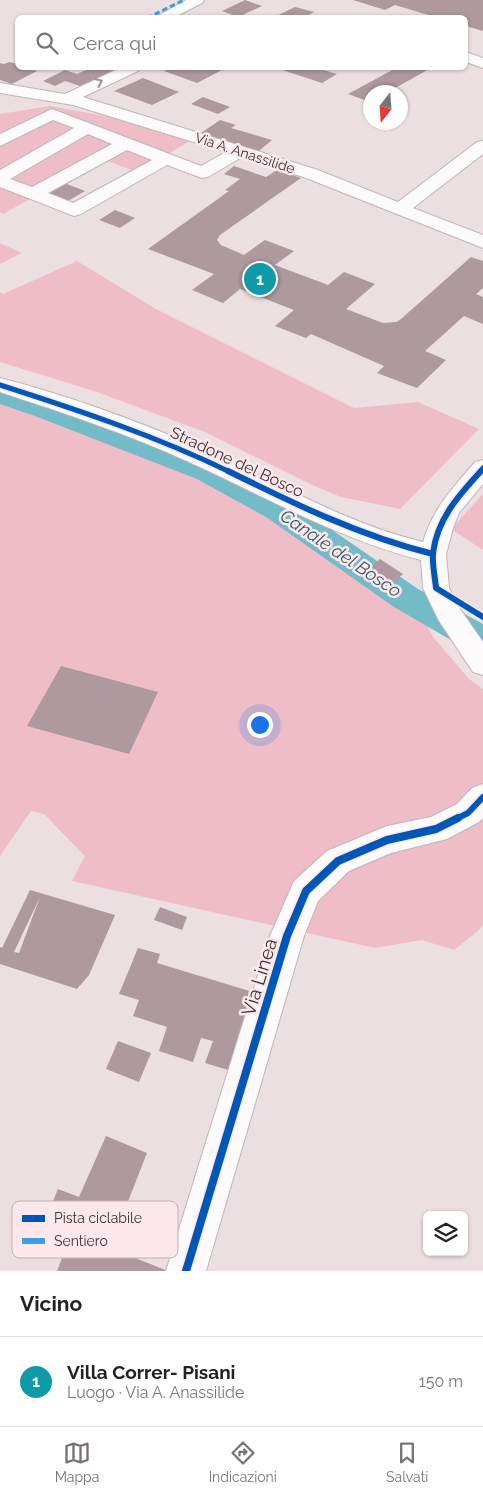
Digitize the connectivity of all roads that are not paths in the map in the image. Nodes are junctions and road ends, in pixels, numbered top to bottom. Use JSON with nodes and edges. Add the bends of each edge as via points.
{"nodes":[{"id":1,"x":197,"y":0,"type":"edge"},
{"id":2,"x":167,"y":15,"type":"edge"},
{"id":3,"x":468,"y":59,"type":"edge"},
{"id":4,"x":483,"y":63,"type":"edge"},
{"id":5,"x":127,"y":70,"type":"edge"},
{"id":6,"x":0,"y":88,"type":"edge"},
{"id":7,"x":18,"y":92,"type":"junction"},
{"id":8,"x":67,"y":99,"type":"junction"},
{"id":9,"x":0,"y":102,"type":"edge"},
{"id":10,"x":87,"y":128,"type":"junction"},
{"id":11,"x":0,"y":141,"type":"edge"},
{"id":12,"x":126,"y":143,"type":"junction"},
{"id":13,"x":483,"y":146,"type":"edge"},
{"id":14,"x":240,"y":151,"type":"junction"},
{"id":15,"x":166,"y":159,"type":"junction"},
{"id":16,"x":0,"y":177,"type":"edge"},
{"id":17,"x":0,"y":181,"type":"edge"},
{"id":18,"x":33,"y":194,"type":"junction"},
{"id":19,"x":401,"y":208,"type":"junction"},
{"id":20,"x":483,"y":242,"type":"edge"},
{"id":21,"x":0,"y":384,"type":"edge"},
{"id":22,"x":483,"y":468,"type":"edge"},
{"id":23,"x":433,"y":554,"type":"junction"},
{"id":24,"x":482,"y":663,"type":"edge"},
{"id":25,"x":483,"y":797,"type":"edge"},
{"id":26,"x":186,"y":1271,"type":"edge"}],
"edges":[{"from":1,"to":2,"type":"street"},
{"from":3,"to":4,"type":"street"},
{"from":8,"to":5,"type":"street","one_way":true},
{"from":6,"to":7,"type":"street","name":"Via A. Anassilide"},
{"from":7,"to":8,"type":"street","name":"Via A. Anassilide"},
{"from":7,"to":9,"type":"street"},
{"from":8,"to":14,"type":"street","name":"Via A. Anassilide"},
{"from":10,"to":11,"type":"street","via":[[52,114]]},
{"from":10,"to":12,"type":"street"},
{"from":10,"to":16,"type":"street"},
{"from":12,"to":15,"type":"street"},
{"from":12,"to":18,"type":"street"},
{"from":13,"to":19,"type":"street"},
{"from":14,"to":15,"type":"street","via":[[202,173]]},
{"from":14,"to":19,"type":"street","name":"Via A. Anassilide"},
{"from":15,"to":18,"type":"street","via":[[74,210]]},
{"from":17,"to":18,"type":"street"},
{"from":19,"to":20,"type":"street","name":"Via A. Anassilide"},
{"from":21,"to":23,"type":"street","name":"Stradone del Bosco","via":[[63,404],[199,457],[346,528]]},
{"from":22,"to":23,"type":"street","via":[[448,510]]},
{"from":23,"to":24,"type":"street","via":[[436,588],[449,614]]},
{"from":25,"to":26,"type":"street","name":"Via Linea","via":[[468,812],[436,829],[388,840],[338,861],[306,891],[287,936]]}]}
